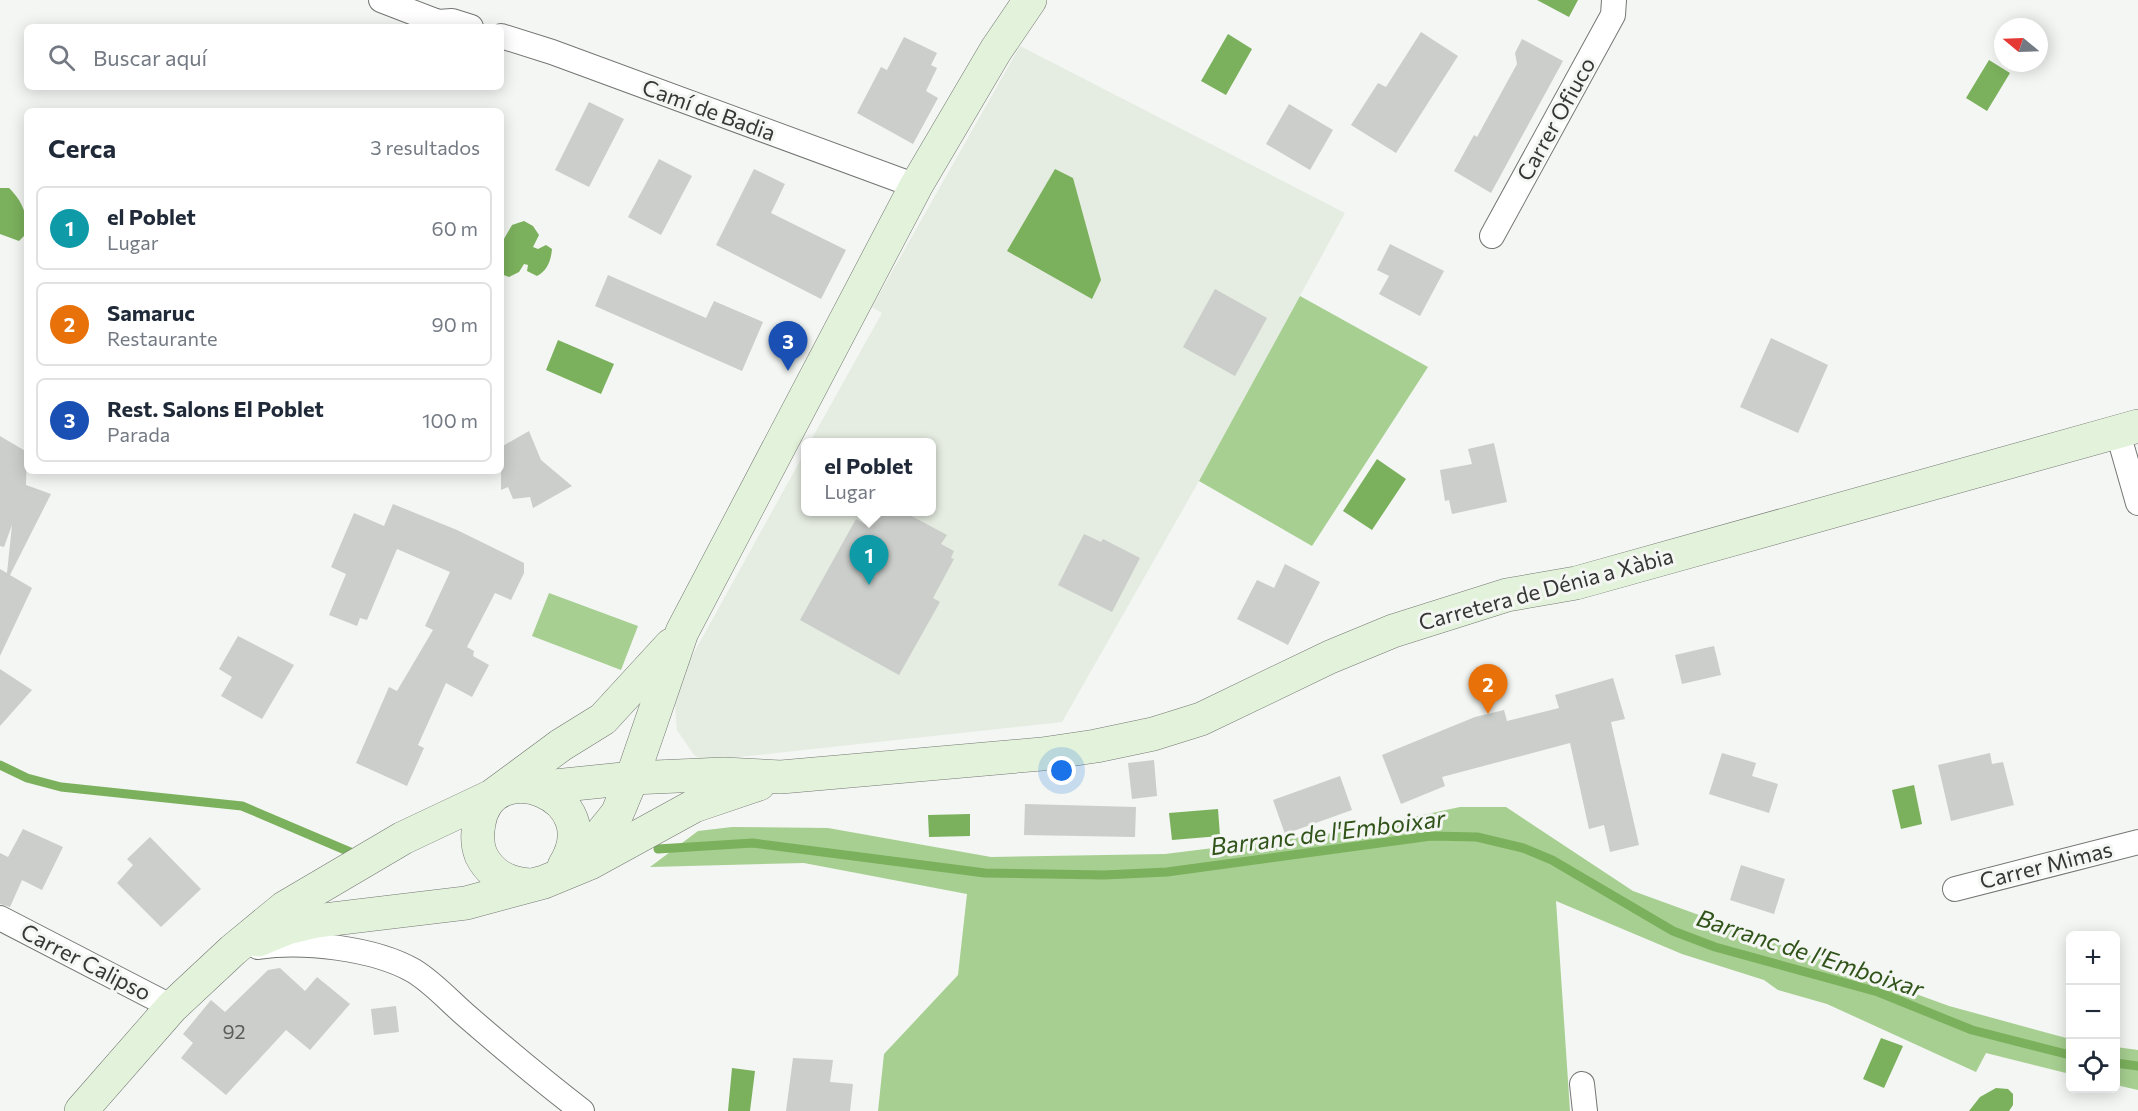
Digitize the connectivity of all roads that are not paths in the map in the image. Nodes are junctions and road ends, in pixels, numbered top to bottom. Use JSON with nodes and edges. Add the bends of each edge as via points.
{"nodes":[{"id":1,"x":381,"y":0,"type":"edge"},
{"id":2,"x":1030,"y":0,"type":"edge"},
{"id":3,"x":1614,"y":0,"type":"edge"},
{"id":4,"x":462,"y":24,"type":"edge"},
{"id":5,"x":504,"y":37,"type":"edge"},
{"id":6,"x":916,"y":186,"type":"junction"},
{"id":7,"x":1492,"y":236,"type":"dead end"},
{"id":8,"x":2128,"y":429,"type":"edge"},
{"id":9,"x":2138,"y":503,"type":"edge"},
{"id":10,"x":682,"y":632,"type":"junction"},
{"id":11,"x":781,"y":777,"type":"junction"},
{"id":12,"x":632,"y":778,"type":"junction"},
{"id":13,"x":535,"y":788,"type":"junction"},
{"id":14,"x":492,"y":796,"type":"junction"},
{"id":15,"x":2138,"y":842,"type":"edge"},
{"id":16,"x":581,"y":858,"type":"junction"},
{"id":17,"x":540,"y":883,"type":"junction"},
{"id":18,"x":1955,"y":889,"type":"dead end"},
{"id":19,"x":0,"y":918,"type":"edge"},
{"id":20,"x":227,"y":955,"type":"junction"},
{"id":21,"x":172,"y":1007,"type":"junction"},
{"id":22,"x":1582,"y":1084,"type":"dead end"},
{"id":23,"x":81,"y":1111,"type":"edge"},
{"id":24,"x":582,"y":1111,"type":"edge"},
{"id":25,"x":1585,"y":1111,"type":"edge"}],
"edges":[{"from":1,"to":4,"type":"street","via":[[438,22]]},
{"from":2,"to":6,"type":"street"},
{"from":3,"to":7,"type":"street","name":"Carrer Ofiuco","via":[[1613,15]]},
{"from":5,"to":6,"type":"street","name":"Camí de Badia"},
{"from":6,"to":10,"type":"street"},
{"from":8,"to":9,"type":"street"},
{"from":8,"to":11,"type":"street","name":"Carretera de Dénia a Xàbia","via":[[1576,583],[1507,595],[1444,614],[1330,657],[1201,719],[1153,734],[1042,754]]},
{"from":10,"to":12,"type":"street"},
{"from":10,"to":14,"type":"street","via":[[612,711]]},
{"from":11,"to":12,"type":"street","name":"Carretera de Dénia a Xàbia","via":[[724,774]]},
{"from":11,"to":16,"type":"street","name":"Carretera de Dénia a Xàbia","via":[[694,806]]},
{"from":12,"to":13,"type":"street","name":"Carretera de Dénia a Xàbia"},
{"from":12,"to":16,"type":"street","via":[[609,824]]},
{"from":13,"to":14,"type":"street","via":[[505,790]]},
{"from":13,"to":16,"type":"street","via":[[563,802],[572,820]]},
{"from":14,"to":17,"type":"street","via":[[477,834],[487,866],[513,884]]},
{"from":14,"to":20,"type":"street","via":[[403,838],[284,908]]},
{"from":15,"to":18,"type":"street","name":"Carrer Mimas"},
{"from":16,"to":17,"type":"street"},
{"from":17,"to":20,"type":"street","via":[[465,903],[316,921],[287,928]]},
{"from":19,"to":21,"type":"street","name":"Carrer Calipso"},
{"from":20,"to":21,"type":"street"},
{"from":20,"to":24,"type":"street","via":[[285,944],[372,956],[412,970],[436,986],[540,1079]]},
{"from":21,"to":23,"type":"street"},
{"from":22,"to":25,"type":"street"}]}
